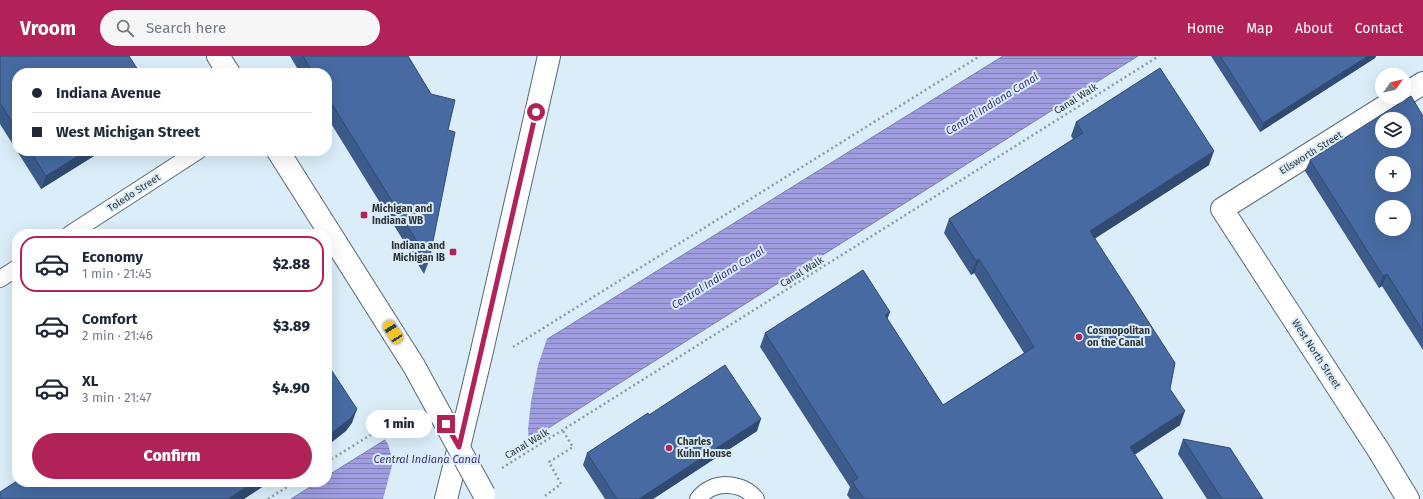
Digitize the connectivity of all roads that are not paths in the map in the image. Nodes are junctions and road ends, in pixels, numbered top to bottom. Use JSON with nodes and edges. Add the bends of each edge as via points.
{"nodes":[{"id":1,"x":218,"y":56,"type":"edge"},
{"id":2,"x":549,"y":56,"type":"edge"},
{"id":3,"x":226,"y":68,"type":"edge"},
{"id":4,"x":1423,"y":83,"type":"edge"},
{"id":5,"x":1411,"y":91,"type":"edge"},
{"id":6,"x":1389,"y":104,"type":"edge"},
{"id":7,"x":190,"y":156,"type":"edge"},
{"id":8,"x":281,"y":156,"type":"edge"},
{"id":9,"x":1222,"y":209,"type":"joint"},
{"id":10,"x":78,"y":229,"type":"edge"},
{"id":11,"x":327,"y":229,"type":"edge"},
{"id":12,"x":332,"y":236,"type":"edge"},
{"id":13,"x":12,"y":271,"type":"edge"},
{"id":14,"x":0,"y":279,"type":"edge"},
{"id":15,"x":459,"y":447,"type":"junction"},
{"id":16,"x":486,"y":496,"type":"edge"},
{"id":17,"x":446,"y":499,"type":"edge"},
{"id":18,"x":698,"y":499,"type":"edge"},
{"id":19,"x":756,"y":499,"type":"edge"},
{"id":20,"x":1408,"y":499,"type":"edge"}],
"edges":[{"from":1,"to":3,"type":"main road"},
{"from":2,"to":15,"type":"main road","bridge":true},
{"from":4,"to":5,"type":"main road"},
{"from":6,"to":9,"type":"main road","name":"Ellsworth Street"},
{"from":7,"to":10,"type":"lane","name":"Toledo Street"},
{"from":8,"to":11,"type":"main road","bridge":true},
{"from":9,"to":20,"type":"main road","name":"West North Street"},
{"from":12,"to":15,"type":"main road","bridge":true,"via":[[414,366]]},
{"from":13,"to":14,"type":"lane"},
{"from":15,"to":16,"type":"main road","bridge":true},
{"from":15,"to":17,"type":"main road"},
{"from":18,"to":19,"type":"lane","via":[[710,489],[721,485],[733,485],[744,489]]}]}
